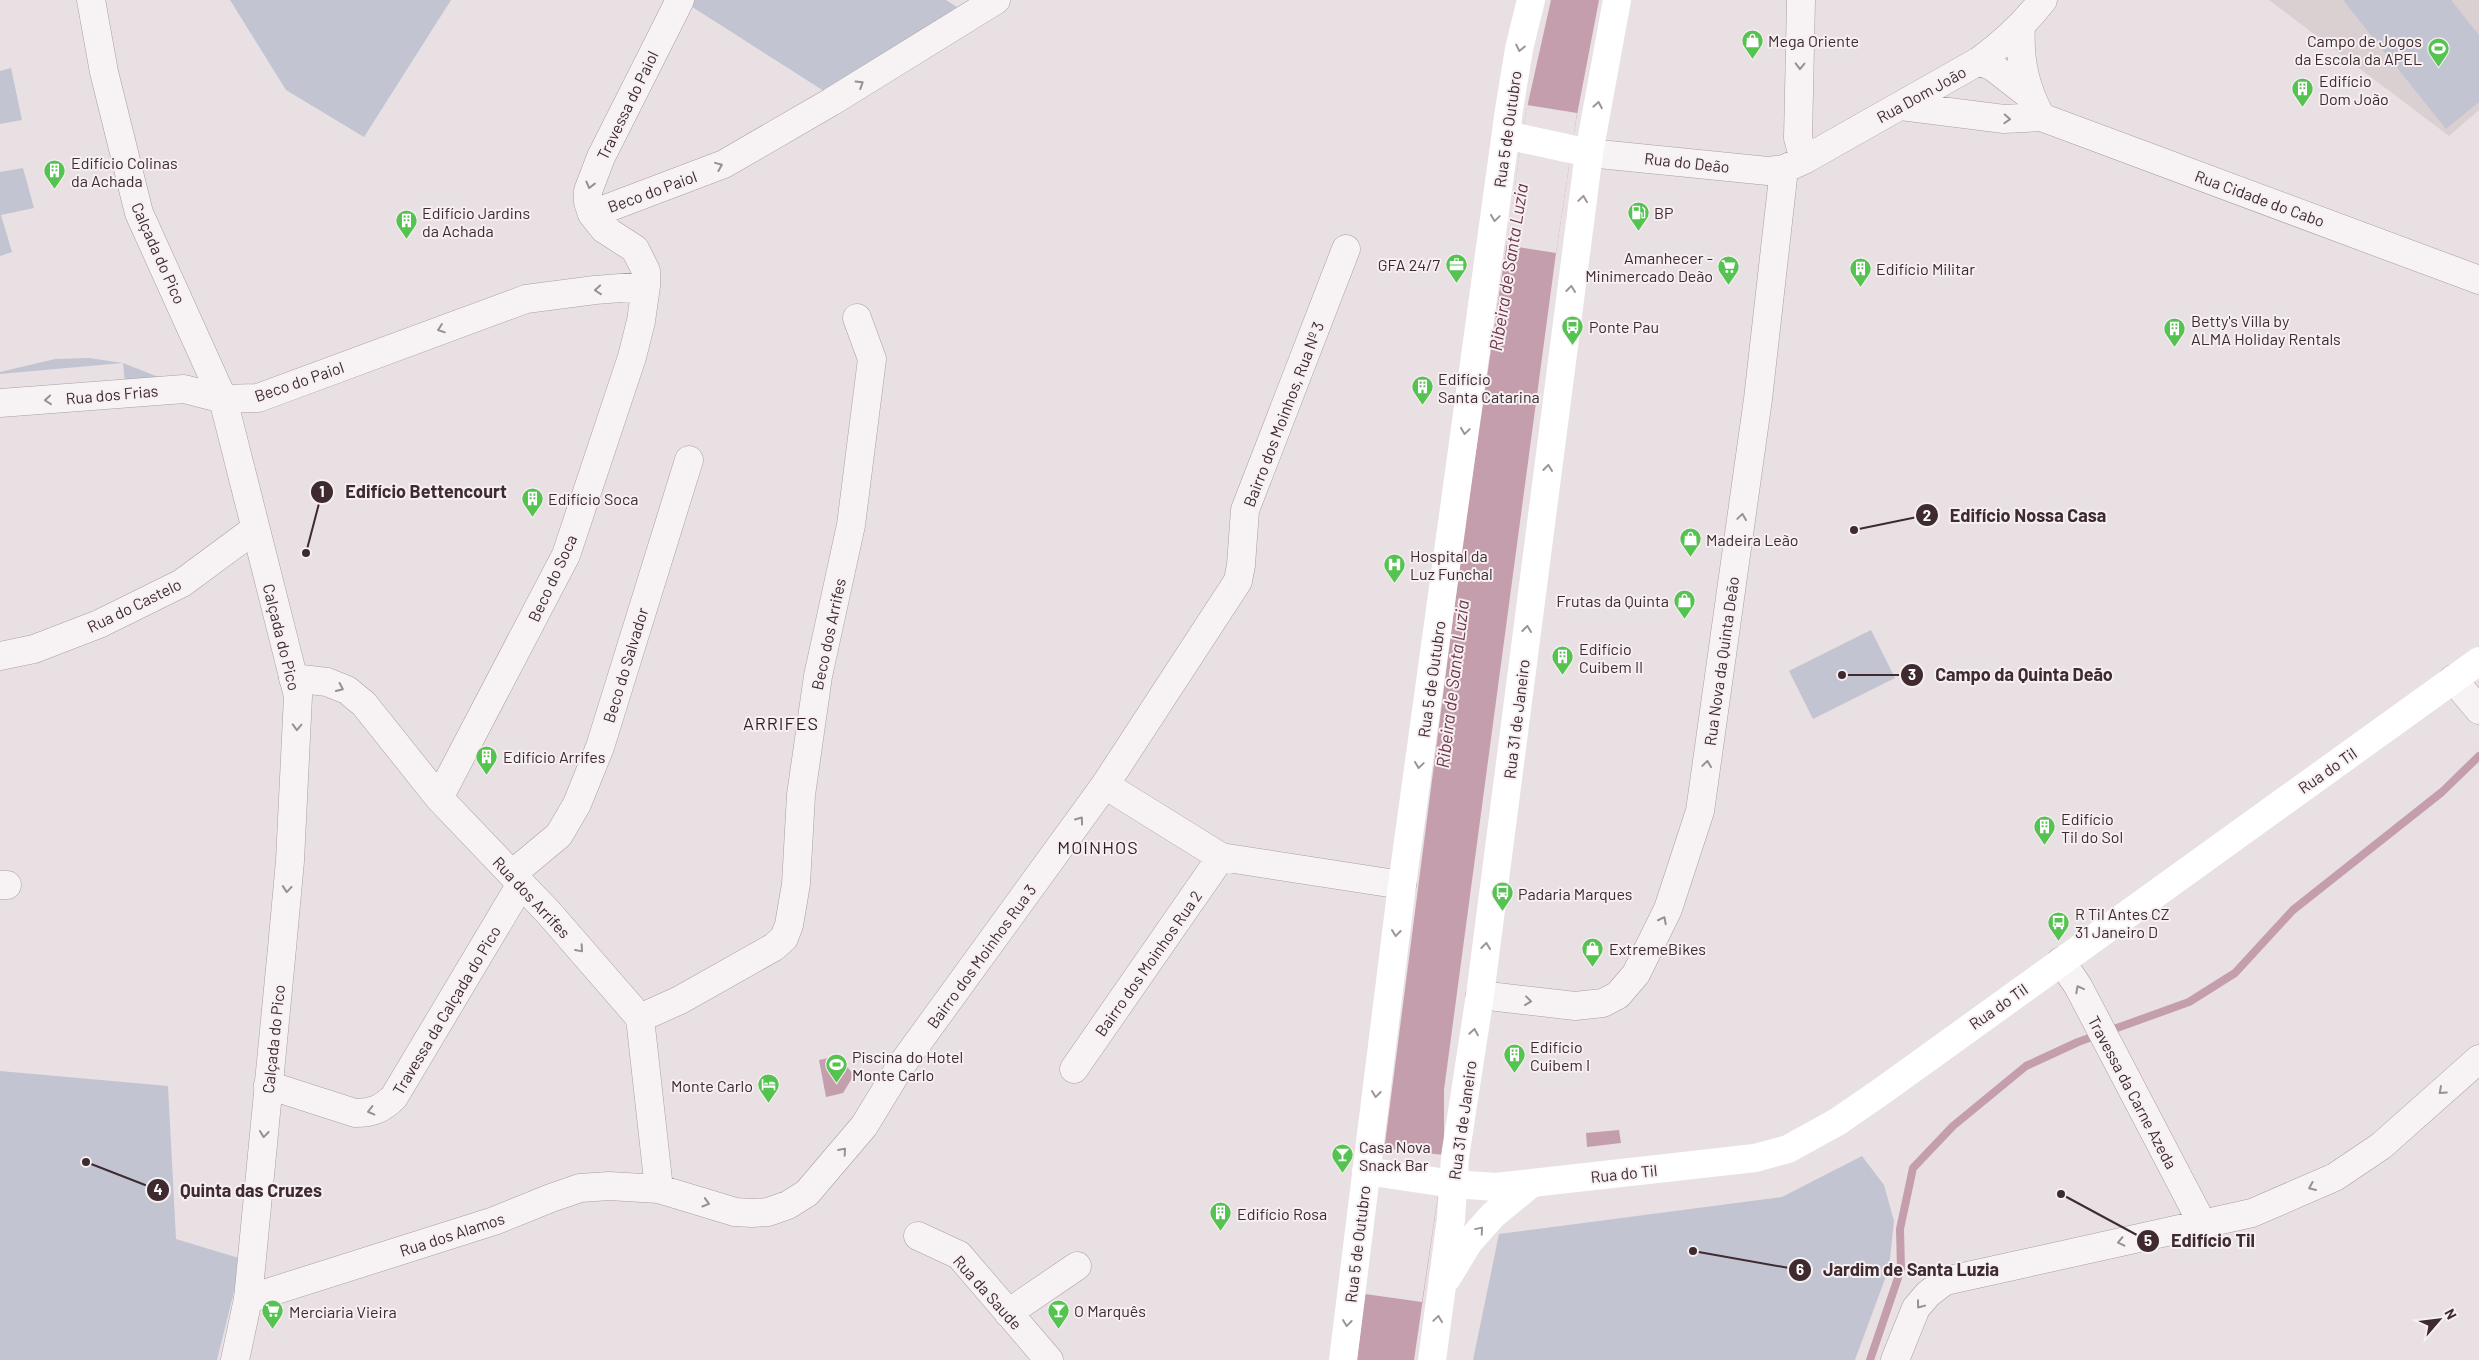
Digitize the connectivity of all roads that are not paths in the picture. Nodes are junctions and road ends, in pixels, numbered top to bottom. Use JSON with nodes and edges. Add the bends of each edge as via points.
{"nodes":[{"id":1,"x":91,"y":0,"type":"edge"},
{"id":2,"x":680,"y":0,"type":"edge"},
{"id":3,"x":996,"y":0,"type":"edge"},
{"id":4,"x":1531,"y":0,"type":"edge"},
{"id":5,"x":1617,"y":0,"type":"edge"},
{"id":6,"x":1801,"y":0,"type":"edge"},
{"id":7,"x":2043,"y":0,"type":"edge"},
{"id":8,"x":2021,"y":26,"type":"junction"},
{"id":9,"x":1969,"y":67,"type":"junction"},
{"id":10,"x":1901,"y":106,"type":"junction"},
{"id":11,"x":2035,"y":106,"type":"junction"},
{"id":12,"x":1973,"y":115,"type":"junction"},
{"id":13,"x":1506,"y":135,"type":"junction"},
{"id":14,"x":1589,"y":153,"type":"junction"},
{"id":15,"x":1794,"y":165,"type":"junction"},
{"id":16,"x":592,"y":214,"type":"junction"},
{"id":17,"x":1346,"y":249,"type":"dead end"},
{"id":18,"x":2479,"y":280,"type":"edge"},
{"id":19,"x":646,"y":286,"type":"junction"},
{"id":20,"x":857,"y":318,"type":"dead end"},
{"id":21,"x":223,"y":399,"type":"junction"},
{"id":22,"x":0,"y":404,"type":"edge"},
{"id":23,"x":689,"y":460,"type":"dead end"},
{"id":24,"x":255,"y":529,"type":"junction"},
{"id":25,"x":0,"y":656,"type":"edge"},
{"id":26,"x":2479,"y":661,"type":"edge"},
{"id":27,"x":293,"y":678,"type":"junction"},
{"id":28,"x":2453,"y":679,"type":"junction"},
{"id":29,"x":2479,"y":710,"type":"edge"},
{"id":30,"x":1105,"y":785,"type":"junction"},
{"id":31,"x":439,"y":798,"type":"junction"},
{"id":32,"x":1221,"y":857,"type":"junction"},
{"id":33,"x":517,"y":879,"type":"junction"},
{"id":34,"x":1402,"y":884,"type":"junction"},
{"id":35,"x":2061,"y":961,"type":"junction"},
{"id":36,"x":1480,"y":995,"type":"junction"},
{"id":37,"x":640,"y":1018,"type":"junction"},
{"id":38,"x":2479,"y":1059,"type":"edge"},
{"id":39,"x":1074,"y":1069,"type":"dead end"},
{"id":40,"x":268,"y":1085,"type":"junction"},
{"id":41,"x":1366,"y":1171,"type":"junction"},
{"id":42,"x":1532,"y":1183,"type":"junction"},
{"id":43,"x":1453,"y":1184,"type":"junction"},
{"id":44,"x":659,"y":1189,"type":"junction"},
{"id":45,"x":2202,"y":1223,"type":"junction"},
{"id":46,"x":918,"y":1236,"type":"dead end"},
{"id":47,"x":1078,"y":1266,"type":"dead end"},
{"id":48,"x":1442,"y":1285,"type":"junction"},
{"id":49,"x":248,"y":1299,"type":"junction"},
{"id":50,"x":1008,"y":1313,"type":"junction"},
{"id":51,"x":235,"y":1360,"type":"edge"},
{"id":52,"x":1049,"y":1360,"type":"edge"},
{"id":53,"x":1343,"y":1360,"type":"edge"},
{"id":54,"x":1432,"y":1360,"type":"edge"},
{"id":55,"x":1895,"y":1360,"type":"edge"}],
"edges":[{"from":1,"to":21,"type":"street","name":"Calçada do Pico","via":[[104,72],[139,213]]},
{"from":2,"to":16,"type":"street","name":"Travessa do Paiol","one_way":true,"via":[[590,182],[588,202]]},
{"from":16,"to":3,"type":"street","name":"Beco do Paiol","one_way":true,"via":[[724,164]]},
{"from":4,"to":13,"type":"main road","name":"Rua 5 de Outubro","one_way":true,"via":[[1519,49]]},
{"from":14,"to":5,"type":"main road","name":"Rua 31 de Janeiro","one_way":true},
{"from":6,"to":15,"type":"street","one_way":true,"via":[[1798,138]]},
{"from":7,"to":8,"type":"street","name":"Rua Dom João"},
{"from":8,"to":9,"type":"street","name":"Rua Dom João","via":[[2001,45]]},
{"from":8,"to":11,"type":"street","via":[[2023,74]]},
{"from":9,"to":10,"type":"street","name":"Rua Dom João"},
{"from":9,"to":11,"type":"street","name":"Rua Cidade do Cabo","via":[[1993,67]]},
{"from":9,"to":12,"type":"street","via":[[1960,88]]},
{"from":10,"to":12,"type":"street","name":"Rua Cidade do Cabo"},
{"from":10,"to":15,"type":"street","name":"Rua Dom João"},
{"from":12,"to":11,"type":"street","name":"Rua Cidade do Cabo","one_way":true,"via":[[2004,119]]},
{"from":11,"to":18,"type":"street","name":"Rua Cidade do Cabo"},
{"from":13,"to":14,"type":"main road"},
{"from":13,"to":34,"type":"main road","name":"Rua 5 de Outubro","one_way":true},
{"from":14,"to":15,"type":"street","name":"Rua do Deão","via":[[1768,171]]},
{"from":36,"to":14,"type":"main road","name":"Rua 31 de Janeiro","one_way":true},
{"from":36,"to":15,"type":"street","name":"Rua Nova da Quinta Deão","one_way":true,"via":[[1575,1006],[1603,1003],[1618,995],[1636,974],[1668,909],[1700,811]]},
{"from":16,"to":19,"type":"street","name":"Beco do Paiol","via":[[604,229],[635,249],[646,271]]},
{"from":17,"to":30,"type":"street","name":"Bairro dos Moinhos, Rua Nº 3","via":[[1245,510],[1238,581]]},
{"from":19,"to":21,"type":"street","name":"Beco do Paiol","one_way":true,"via":[[526,300],[258,398]]},
{"from":19,"to":31,"type":"street","name":"Beco do Soca","via":[[632,356],[566,555]]},
{"from":20,"to":37,"type":"street","name":"Beco dos Arrifes","via":[[872,359],[851,525],[815,694],[801,795],[796,884],[789,925],[784,938],[774,947],[680,1000]]},
{"from":21,"to":22,"type":"street","name":"Rua dos Frias","one_way":true,"via":[[184,389]]},
{"from":21,"to":24,"type":"street","name":"Calçada do Pico"},
{"from":23,"to":33,"type":"street","name":"Beco do Salvador","via":[[600,747],[559,835]]},
{"from":24,"to":25,"type":"street","name":"Rua do Castelo","via":[[182,582],[99,624],[34,649]]},
{"from":24,"to":27,"type":"street","name":"Calçada do Pico"},
{"from":26,"to":28,"type":"main road","name":"Rua do Til"},
{"from":27,"to":31,"type":"street","name":"Rua dos Arrifes","one_way":true,"via":[[327,682],[347,690],[364,704]]},
{"from":27,"to":40,"type":"street","name":"Calçada do Pico","one_way":true,"via":[[298,696],[295,776]]},
{"from":28,"to":29,"type":"street"},
{"from":28,"to":35,"type":"main road","name":"Rua do Til"},
{"from":30,"to":32,"type":"street"},
{"from":44,"to":30,"type":"street","name":"Bairro dos Moinhos Rua 3","one_way":true,"via":[[752,1214],[788,1205],[807,1193],[864,1126],[896,1072]]},
{"from":31,"to":33,"type":"street","name":"Rua dos Arrifes"},
{"from":32,"to":34,"type":"street"},
{"from":32,"to":39,"type":"street","name":"Bairro dos Moinhos Rua 2"},
{"from":33,"to":37,"type":"street","name":"Rua dos Arrifes","one_way":true},
{"from":33,"to":40,"type":"street","name":"Travessa da Calçada do Pico","one_way":true,"via":[[394,1098],[384,1107],[369,1113],[355,1113]]},
{"from":34,"to":41,"type":"main road","name":"Rua 5 de Outubro","one_way":true},
{"from":35,"to":42,"type":"main road","name":"Rua do Til","via":[[1837,1122],[1788,1149],[1755,1158]]},
{"from":45,"to":35,"type":"street","name":"Travessa da Carne Azeda","one_way":true,"via":[[2078,986]]},
{"from":43,"to":36,"type":"main road","name":"Rua 31 de Janeiro","one_way":true},
{"from":37,"to":44,"type":"street"},
{"from":38,"to":45,"type":"street","one_way":true,"via":[[2381,1146],[2335,1177],[2252,1214]]},
{"from":40,"to":49,"type":"street","name":"Calçada do Pico","one_way":true},
{"from":41,"to":43,"type":"main road","name":"Rua do Til"},
{"from":41,"to":53,"type":"main road","name":"Rua 5 de Outubro","one_way":true},
{"from":42,"to":43,"type":"main road","name":"Rua do Til","via":[[1486,1187]]},
{"from":48,"to":42,"type":"main road","name":"Rua 31 de Janeiro","one_way":true,"via":[[1469,1242],[1493,1215]]},
{"from":43,"to":48,"type":"main road","name":"Rua 31 de Janeiro"},
{"from":44,"to":49,"type":"street","name":"Rua dos Alamos","via":[[580,1188],[494,1222]]},
{"from":45,"to":55,"type":"street","one_way":true,"via":[[1945,1282],[1916,1308]]},
{"from":46,"to":50,"type":"street","name":"Rua da Saude","via":[[958,1255]]},
{"from":47,"to":50,"type":"street"},
{"from":54,"to":48,"type":"main road","name":"Rua 31 de Janeiro","one_way":true},
{"from":49,"to":51,"type":"street","name":"Calçada do Pico"},
{"from":50,"to":52,"type":"street","name":"Rua da Saude"}]}
